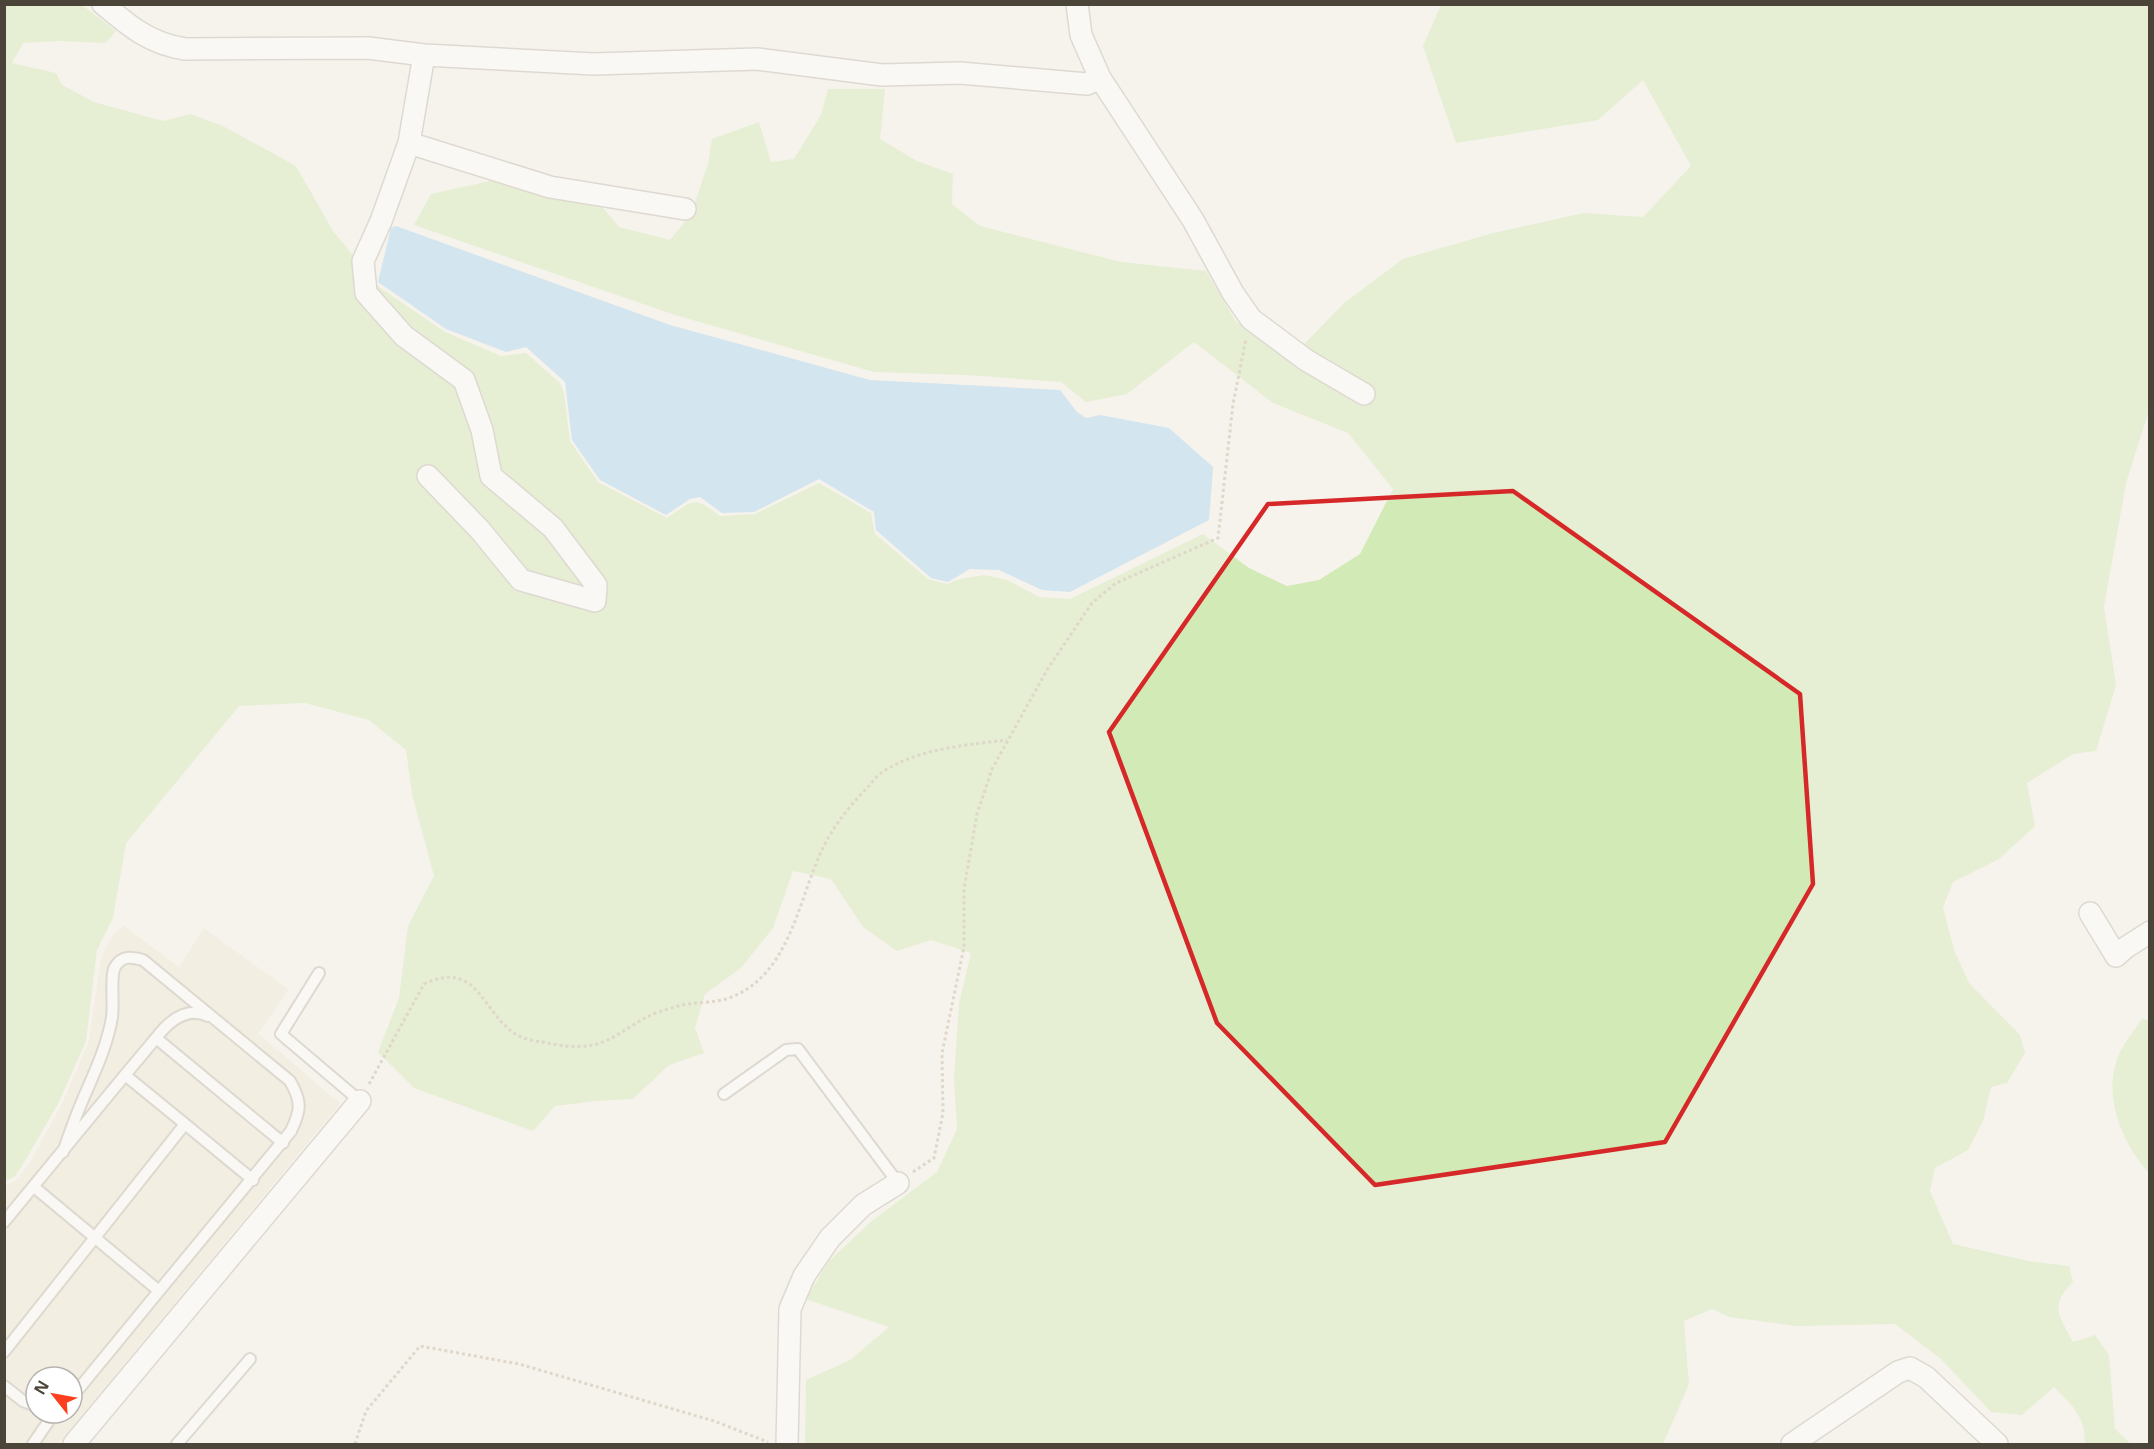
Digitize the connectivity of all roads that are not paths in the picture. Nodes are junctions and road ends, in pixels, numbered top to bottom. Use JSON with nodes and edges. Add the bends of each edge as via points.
{"nodes":[{"id":1,"x":102,"y":4,"type":"edge"},
{"id":2,"x":1077,"y":4,"type":"edge"},
{"id":3,"x":424,"y":55,"type":"junction"},
{"id":4,"x":1100,"y":78,"type":"junction"},
{"id":5,"x":409,"y":143,"type":"junction"},
{"id":6,"x":685,"y":209,"type":"dead end"},
{"id":7,"x":1364,"y":394,"type":"dead end"},
{"id":8,"x":428,"y":476,"type":"dead end"},
{"id":9,"x":2090,"y":913,"type":"dead end"},
{"id":10,"x":2150,"y":932,"type":"edge"},
{"id":11,"x":319,"y":973,"type":"dead end"},
{"id":12,"x":213,"y":1018,"type":"junction"},
{"id":13,"x":156,"y":1038,"type":"junction"},
{"id":14,"x":125,"y":1075,"type":"junction"},
{"id":15,"x":724,"y":1094,"type":"dead end"},
{"id":16,"x":360,"y":1101,"type":"joint"},
{"id":17,"x":185,"y":1124,"type":"junction"},
{"id":18,"x":283,"y":1143,"type":"junction"},
{"id":19,"x":63,"y":1152,"type":"junction"},
{"id":20,"x":252,"y":1180,"type":"junction"},
{"id":21,"x":898,"y":1183,"type":"joint"},
{"id":22,"x":34,"y":1187,"type":"junction"},
{"id":23,"x":4,"y":1222,"type":"edge"},
{"id":24,"x":95,"y":1236,"type":"junction"},
{"id":25,"x":159,"y":1291,"type":"junction"},
{"id":26,"x":4,"y":1352,"type":"edge"},
{"id":27,"x":250,"y":1359,"type":"dead end"},
{"id":28,"x":84,"y":1382,"type":"edge"},
{"id":29,"x":4,"y":1386,"type":"edge"},
{"id":30,"x":24,"y":1401,"type":"edge"},
{"id":31,"x":46,"y":1425,"type":"edge"},
{"id":32,"x":33,"y":1444,"type":"edge"},
{"id":33,"x":74,"y":1444,"type":"edge"},
{"id":34,"x":177,"y":1444,"type":"edge"},
{"id":35,"x":787,"y":1444,"type":"edge"},
{"id":36,"x":1792,"y":1444,"type":"edge"},
{"id":37,"x":1997,"y":1444,"type":"edge"}],
"edges":[{"from":1,"to":3,"type":"street","via":[[138,33],[185,49],[368,48]]},
{"from":2,"to":4,"type":"street","via":[[1081,35]]},
{"from":3,"to":4,"type":"street","via":[[593,64],[757,59],[882,75],[960,73],[1087,84]]},
{"from":3,"to":5,"type":"street"},
{"from":4,"to":7,"type":"street","via":[[1193,220],[1251,320],[1306,360]]},
{"from":5,"to":6,"type":"street","via":[[550,187]]},
{"from":5,"to":8,"type":"street","via":[[363,261],[366,293],[404,336],[464,380],[482,430],[491,476],[553,528],[596,585],[595,601],[521,580]]},
{"from":9,"to":10,"type":"street","via":[[2116,956]]},
{"from":11,"to":16,"type":"lane","via":[[281,1034]]},
{"from":12,"to":13,"type":"lane","via":[[190,1012],[166,1025]]},
{"from":12,"to":18,"type":"lane","via":[[290,1081],[296,1091],[299,1115]]},
{"from":12,"to":19,"type":"lane","via":[[143,960],[123,958],[113,972],[112,1018],[104,1048]]},
{"from":13,"to":14,"type":"lane"},
{"from":13,"to":18,"type":"lane"},
{"from":14,"to":17,"type":"lane"},
{"from":14,"to":19,"type":"lane"},
{"from":15,"to":21,"type":"lane","via":[[786,1050],[798,1049]]},
{"from":16,"to":33,"type":"street"},
{"from":17,"to":20,"type":"lane"},
{"from":17,"to":24,"type":"lane"},
{"from":18,"to":20,"type":"lane"},
{"from":19,"to":22,"type":"lane"},
{"from":20,"to":25,"type":"lane"},
{"from":21,"to":35,"type":"street","via":[[863,1204],[830,1238],[804,1276],[790,1309]]},
{"from":22,"to":23,"type":"lane"},
{"from":22,"to":24,"type":"lane"},
{"from":24,"to":25,"type":"lane"},
{"from":24,"to":26,"type":"lane"},
{"from":25,"to":28,"type":"lane"},
{"from":27,"to":34,"type":"lane"},
{"from":29,"to":30,"type":"lane"},
{"from":31,"to":32,"type":"lane"},
{"from":36,"to":37,"type":"street","via":[[1898,1372],[1910,1368],[1926,1377]]}]}
